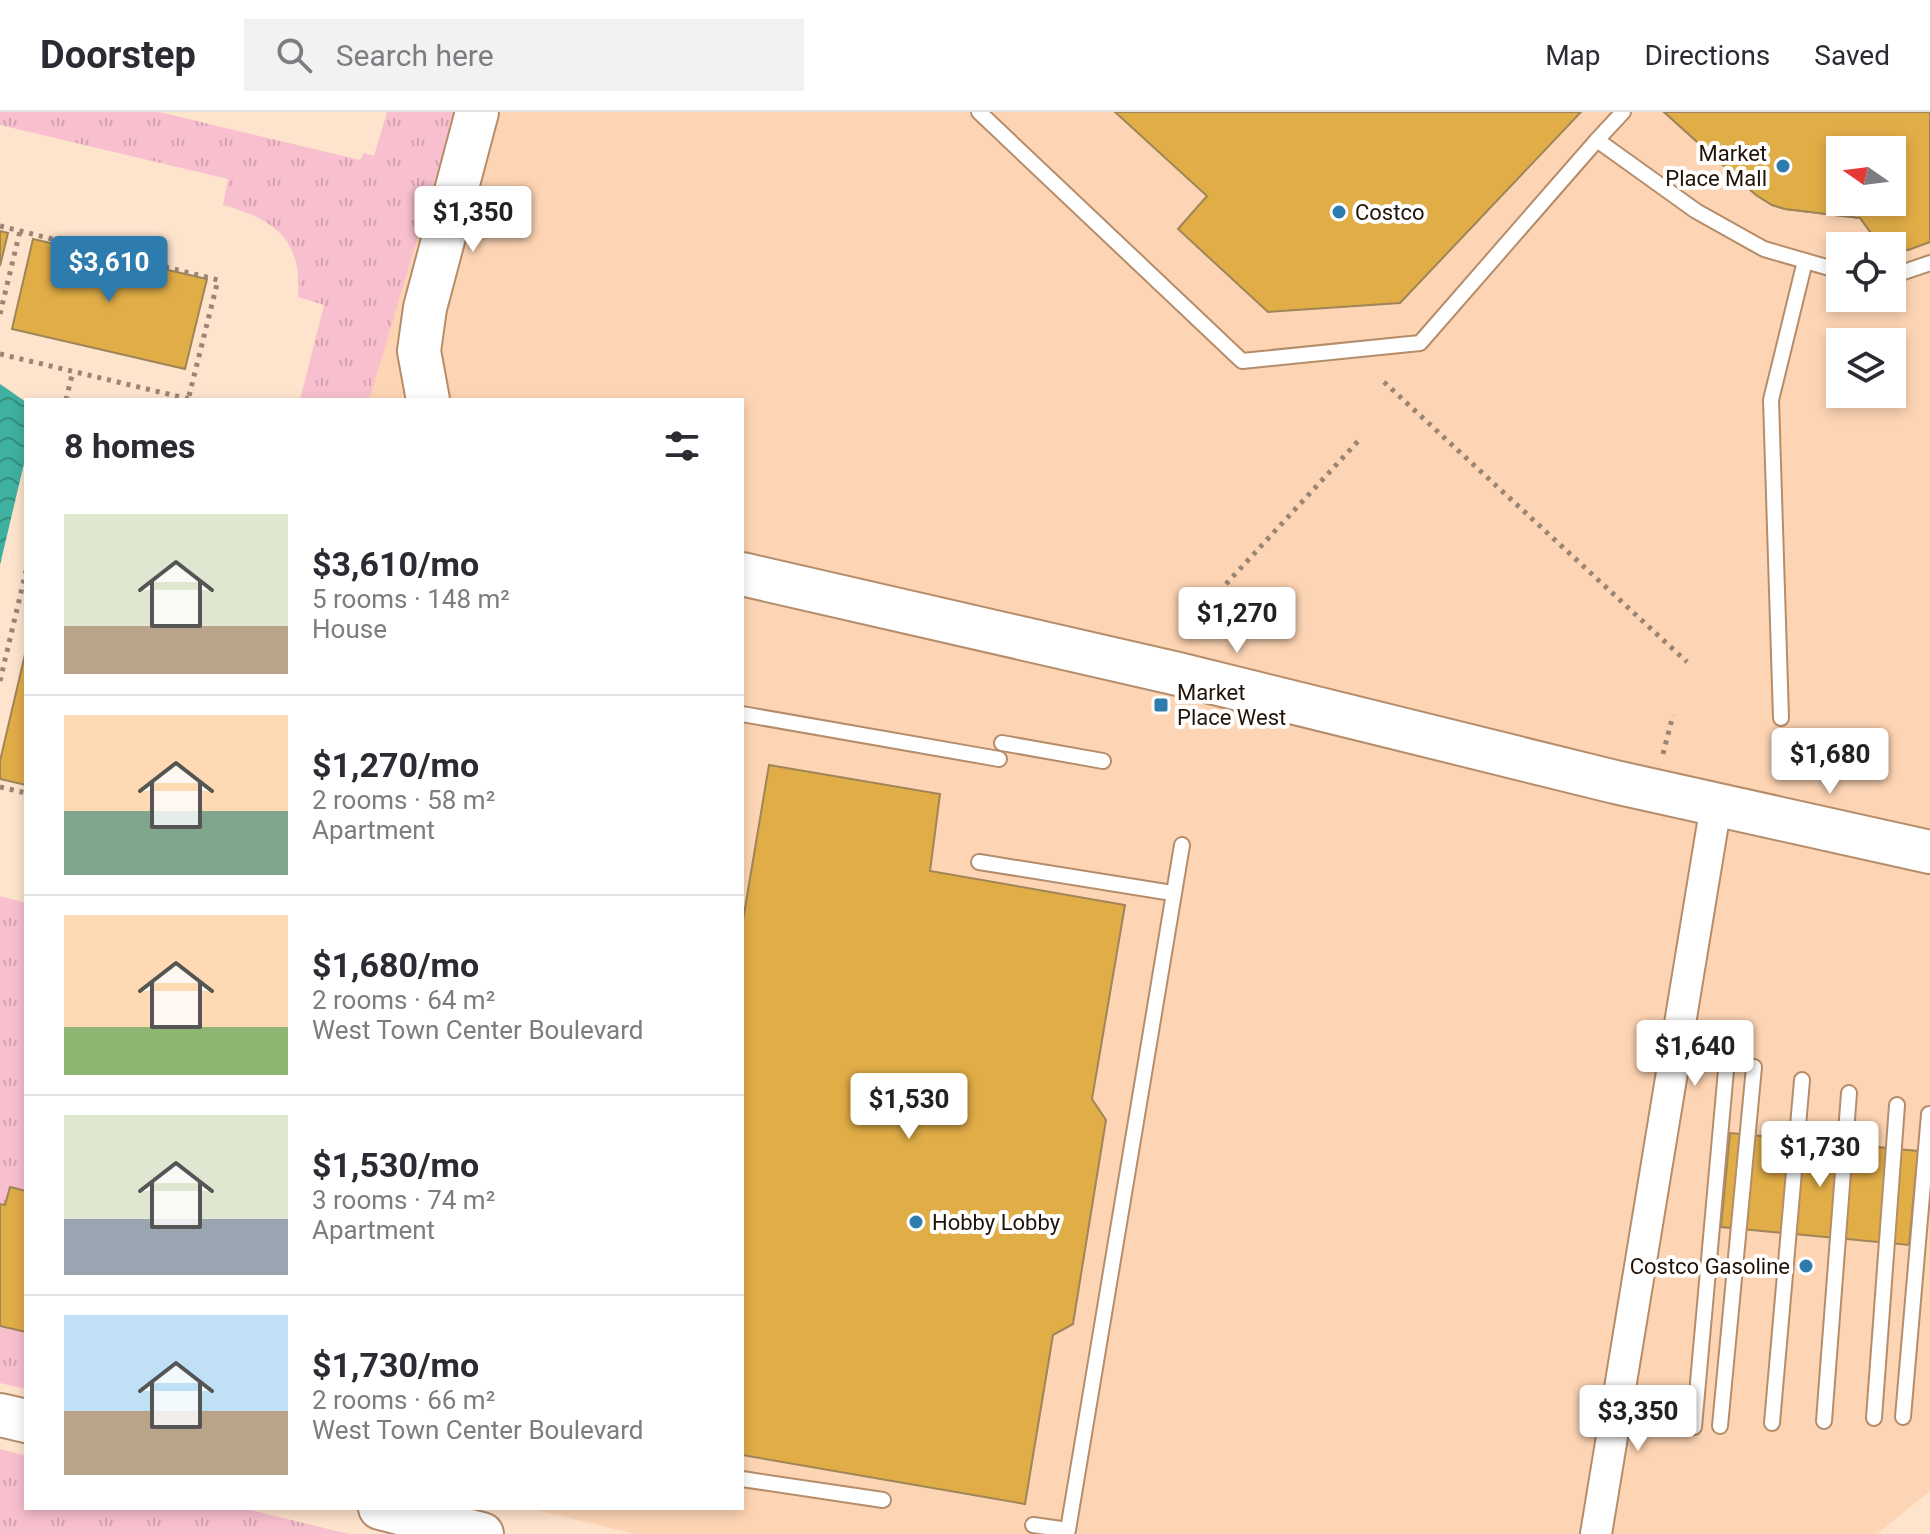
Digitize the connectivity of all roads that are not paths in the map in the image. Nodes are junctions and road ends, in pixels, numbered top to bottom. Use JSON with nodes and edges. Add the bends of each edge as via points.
{"nodes":[{"id":1,"x":477,"y":112,"type":"edge"},
{"id":2,"x":979,"y":112,"type":"edge"},
{"id":3,"x":1623,"y":112,"type":"edge"},
{"id":4,"x":1597,"y":140,"type":"junction"},
{"id":5,"x":1805,"y":261,"type":"junction"},
{"id":6,"x":1930,"y":263,"type":"edge"},
{"id":7,"x":1826,"y":267,"type":"edge"},
{"id":8,"x":1906,"y":271,"type":"edge"},
{"id":9,"x":428,"y":398,"type":"edge"},
{"id":10,"x":744,"y":574,"type":"edge"},
{"id":11,"x":744,"y":714,"type":"edge"},
{"id":12,"x":1781,"y":718,"type":"dead end"},
{"id":13,"x":1002,"y":743,"type":"dead end"},
{"id":14,"x":999,"y":759,"type":"dead end"},
{"id":15,"x":1103,"y":761,"type":"dead end"},
{"id":16,"x":1716,"y":805,"type":"junction"},
{"id":17,"x":1182,"y":845,"type":"dead end"},
{"id":18,"x":1930,"y":852,"type":"edge"},
{"id":19,"x":979,"y":862,"type":"dead end"},
{"id":20,"x":1172,"y":893,"type":"junction"},
{"id":21,"x":1727,"y":1059,"type":"dead end"},
{"id":22,"x":1754,"y":1067,"type":"dead end"},
{"id":23,"x":1802,"y":1080,"type":"dead end"},
{"id":24,"x":1849,"y":1093,"type":"dead end"},
{"id":25,"x":1897,"y":1105,"type":"dead end"},
{"id":26,"x":1929,"y":1114,"type":"edge"},
{"id":27,"x":0,"y":1415,"type":"edge"},
{"id":28,"x":1903,"y":1417,"type":"dead end"},
{"id":29,"x":1874,"y":1418,"type":"dead end"},
{"id":30,"x":24,"y":1421,"type":"edge"},
{"id":31,"x":1824,"y":1421,"type":"dead end"},
{"id":32,"x":1772,"y":1423,"type":"dead end"},
{"id":33,"x":1720,"y":1426,"type":"dead end"},
{"id":34,"x":1694,"y":1427,"type":"dead end"},
{"id":35,"x":744,"y":1479,"type":"edge"},
{"id":36,"x":883,"y":1500,"type":"dead end"},
{"id":37,"x":387,"y":1510,"type":"edge"},
{"id":38,"x":422,"y":1520,"type":"edge"},
{"id":39,"x":1033,"y":1525,"type":"dead end"},
{"id":40,"x":482,"y":1534,"type":"edge"},
{"id":41,"x":1596,"y":1534,"type":"edge"}],
"edges":[{"from":1,"to":9,"type":"street","via":[[425,308],[419,351]]},
{"from":2,"to":4,"type":"lane","via":[[1242,361],[1420,343]]},
{"from":3,"to":4,"type":"lane"},
{"from":4,"to":5,"type":"lane","via":[[1696,211],[1764,249]]},
{"from":5,"to":7,"type":"lane"},
{"from":5,"to":12,"type":"lane","via":[[1771,400]]},
{"from":6,"to":8,"type":"lane"},
{"from":10,"to":16,"type":"street"},
{"from":11,"to":14,"type":"lane"},
{"from":13,"to":15,"type":"lane"},
{"from":16,"to":18,"type":"street"},
{"from":16,"to":41,"type":"street"},
{"from":17,"to":20,"type":"lane"},
{"from":19,"to":20,"type":"lane"},
{"from":20,"to":39,"type":"lane","via":[[1068,1530]]},
{"from":21,"to":34,"type":"lane"},
{"from":22,"to":33,"type":"lane"},
{"from":23,"to":32,"type":"lane"},
{"from":24,"to":31,"type":"lane"},
{"from":25,"to":29,"type":"lane"},
{"from":26,"to":28,"type":"lane"},
{"from":27,"to":30,"type":"street"},
{"from":35,"to":36,"type":"lane"},
{"from":37,"to":38,"type":"street"},
{"from":38,"to":40,"type":"street"}]}
